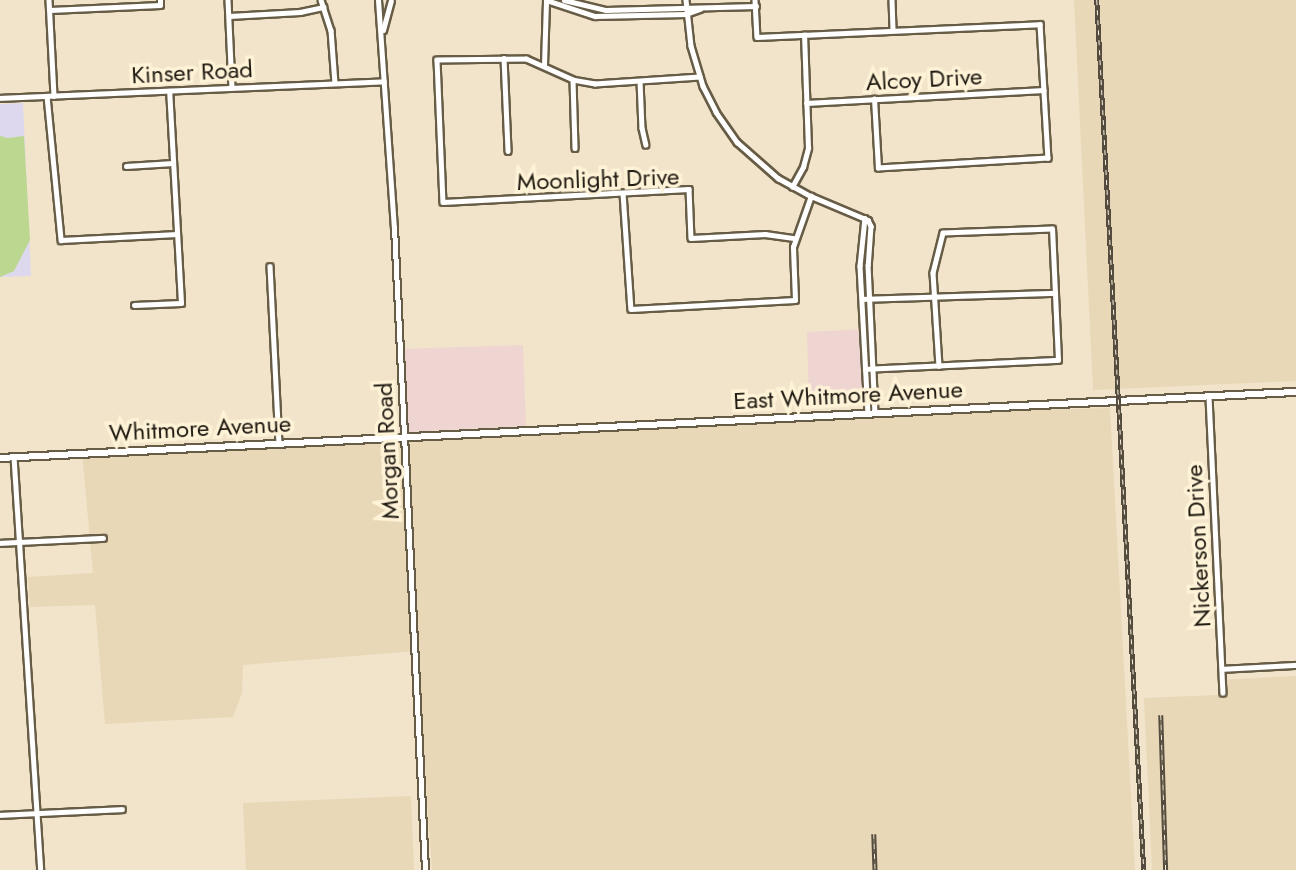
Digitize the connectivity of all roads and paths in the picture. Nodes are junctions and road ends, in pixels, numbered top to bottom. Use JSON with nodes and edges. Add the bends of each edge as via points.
{"nodes":[{"id":1,"x":49,"y":0,"type":"edge"},
{"id":2,"x":228,"y":0,"type":"edge"},
{"id":3,"x":321,"y":0,"type":"edge"},
{"id":4,"x":379,"y":0,"type":"edge"},
{"id":5,"x":546,"y":0,"type":"edge"},
{"id":6,"x":564,"y":0,"type":"edge"},
{"id":7,"x":892,"y":0,"type":"edge"},
{"id":8,"x":391,"y":1,"type":"edge"},
{"id":9,"x":160,"y":3,"type":"edge"},
{"id":10,"x":686,"y":3,"type":"edge"},
{"id":11,"x":755,"y":3,"type":"edge"},
{"id":12,"x":323,"y":7,"type":"junction"},
{"id":13,"x":701,"y":8,"type":"junction"},
{"id":14,"x":50,"y":10,"type":"junction"},
{"id":15,"x":686,"y":14,"type":"junction"},
{"id":16,"x":229,"y":16,"type":"junction"},
{"id":17,"x":383,"y":30,"type":"junction"},
{"id":18,"x":893,"y":30,"type":"junction"},
{"id":19,"x":804,"y":35,"type":"junction"},
{"id":20,"x":504,"y":58,"type":"junction"},
{"id":21,"x":544,"y":66,"type":"junction"},
{"id":22,"x":700,"y":77,"type":"junction"},
{"id":23,"x":573,"y":80,"type":"junction"},
{"id":24,"x":385,"y":81,"type":"junction"},
{"id":25,"x":640,"y":81,"type":"junction"},
{"id":26,"x":335,"y":83,"type":"junction"},
{"id":27,"x":232,"y":88,"type":"junction"},
{"id":28,"x":169,"y":90,"type":"junction"},
{"id":29,"x":1044,"y":90,"type":"junction"},
{"id":30,"x":47,"y":96,"type":"junction"},
{"id":31,"x":54,"y":96,"type":"junction"},
{"id":32,"x":0,"y":98,"type":"edge"},
{"id":33,"x":874,"y":99,"type":"junction"},
{"id":34,"x":806,"y":103,"type":"junction"},
{"id":35,"x":646,"y":145,"type":"dead end"},
{"id":36,"x":575,"y":148,"type":"dead end"},
{"id":37,"x":508,"y":151,"type":"dead end"},
{"id":38,"x":173,"y":163,"type":"junction"},
{"id":39,"x":127,"y":166,"type":"dead end"},
{"id":40,"x":792,"y":187,"type":"junction"},
{"id":41,"x":623,"y":193,"type":"junction"},
{"id":42,"x":811,"y":197,"type":"junction"},
{"id":43,"x":867,"y":219,"type":"junction"},
{"id":44,"x":177,"y":234,"type":"junction"},
{"id":45,"x":794,"y":238,"type":"junction"},
{"id":46,"x":270,"y":266,"type":"dead end"},
{"id":47,"x":1055,"y":293,"type":"junction"},
{"id":48,"x":870,"y":298,"type":"junction"},
{"id":49,"x":862,"y":299,"type":"junction"},
{"id":50,"x":935,"y":299,"type":"junction"},
{"id":51,"x":134,"y":305,"type":"dead end"},
{"id":52,"x":939,"y":366,"type":"junction"},
{"id":53,"x":865,"y":369,"type":"junction"},
{"id":54,"x":873,"y":369,"type":"junction"},
{"id":55,"x":1296,"y":392,"type":"edge"},
{"id":56,"x":1209,"y":397,"type":"junction"},
{"id":57,"x":871,"y":413,"type":"junction"},
{"id":58,"x":403,"y":436,"type":"junction"},
{"id":59,"x":279,"y":443,"type":"junction"},
{"id":60,"x":14,"y":457,"type":"junction"},
{"id":61,"x":0,"y":458,"type":"edge"},
{"id":62,"x":103,"y":538,"type":"dead end"},
{"id":63,"x":19,"y":542,"type":"junction"},
{"id":64,"x":0,"y":543,"type":"edge"},
{"id":65,"x":1296,"y":664,"type":"edge"},
{"id":66,"x":1222,"y":669,"type":"junction"},
{"id":67,"x":1223,"y":693,"type":"dead end"},
{"id":68,"x":122,"y":809,"type":"dead end"},
{"id":69,"x":35,"y":813,"type":"junction"},
{"id":70,"x":0,"y":814,"type":"edge"},
{"id":71,"x":41,"y":870,"type":"edge"},
{"id":72,"x":425,"y":870,"type":"edge"}],
"edges":[{"from":1,"to":14,"type":"street"},
{"from":2,"to":16,"type":"street"},
{"from":3,"to":12,"type":"street"},
{"from":4,"to":8,"type":"street"},
{"from":4,"to":17,"type":"street","name":"Morgan Road"},
{"from":5,"to":15,"type":"street","via":[[595,16]]},
{"from":5,"to":21,"type":"street"},
{"from":6,"to":10,"type":"street","via":[[606,10]]},
{"from":7,"to":18,"type":"street"},
{"from":8,"to":17,"type":"street","name":"Morgan Road"},
{"from":9,"to":14,"type":"street"},
{"from":10,"to":13,"type":"street"},
{"from":10,"to":15,"type":"street"},
{"from":11,"to":13,"type":"street"},
{"from":11,"to":19,"type":"street","via":[[757,37]]},
{"from":12,"to":16,"type":"street"},
{"from":12,"to":26,"type":"street","via":[[333,38]]},
{"from":13,"to":15,"type":"street"},
{"from":14,"to":31,"type":"street"},
{"from":15,"to":22,"type":"street"},
{"from":16,"to":27,"type":"street"},
{"from":17,"to":24,"type":"street","name":"Morgan Road"},
{"from":18,"to":19,"type":"street"},
{"from":18,"to":29,"type":"street","via":[[1040,24]]},
{"from":19,"to":34,"type":"street"},
{"from":20,"to":21,"type":"street"},
{"from":20,"to":37,"type":"street"},
{"from":20,"to":41,"type":"street","name":"Moonlight Drive","via":[[438,60],[443,202]]},
{"from":21,"to":23,"type":"street"},
{"from":22,"to":25,"type":"street"},
{"from":22,"to":40,"type":"street","via":[[737,142]]},
{"from":23,"to":25,"type":"street"},
{"from":23,"to":36,"type":"street"},
{"from":24,"to":26,"type":"street","name":"Kinser Road"},
{"from":24,"to":58,"type":"street","name":"Morgan Road"},
{"from":25,"to":35,"type":"street"},
{"from":26,"to":27,"type":"street","name":"Kinser Road"},
{"from":27,"to":28,"type":"street","name":"Kinser Road"},
{"from":28,"to":31,"type":"street","name":"Kinser Road"},
{"from":28,"to":38,"type":"street"},
{"from":29,"to":33,"type":"street","name":"Alcoy Drive"},
{"from":29,"to":33,"type":"street","via":[[1048,158],[878,168]]},
{"from":30,"to":31,"type":"street","name":"Kinser Road"},
{"from":30,"to":32,"type":"street","name":"Kinser Road"},
{"from":30,"to":44,"type":"street","via":[[61,240]]},
{"from":33,"to":34,"type":"street","name":"Alcoy Drive"},
{"from":34,"to":40,"type":"street","via":[[807,155]]},
{"from":38,"to":39,"type":"street"},
{"from":38,"to":44,"type":"street"},
{"from":40,"to":42,"type":"street"},
{"from":41,"to":45,"type":"street","name":"Moonlight Drive","via":[[689,189],[691,238],[765,233]]},
{"from":41,"to":45,"type":"street","via":[[631,309],[795,300]]},
{"from":42,"to":43,"type":"street"},
{"from":42,"to":45,"type":"street"},
{"from":43,"to":48,"type":"street","via":[[872,226]]},
{"from":43,"to":49,"type":"street","via":[[861,241]]},
{"from":44,"to":51,"type":"street","via":[[181,303]]},
{"from":46,"to":59,"type":"street"},
{"from":47,"to":50,"type":"street"},
{"from":47,"to":50,"type":"street","via":[[1052,229],[943,233],[933,273]]},
{"from":47,"to":52,"type":"street","via":[[1058,360]]},
{"from":48,"to":49,"type":"street"},
{"from":48,"to":50,"type":"street"},
{"from":48,"to":54,"type":"street"},
{"from":49,"to":53,"type":"street"},
{"from":50,"to":52,"type":"street"},
{"from":52,"to":54,"type":"street"},
{"from":53,"to":54,"type":"street"},
{"from":53,"to":57,"type":"street"},
{"from":54,"to":57,"type":"street"},
{"from":55,"to":56,"type":"main road","name":"East Whitmore Avenue"},
{"from":56,"to":57,"type":"main road","name":"East Whitmore Avenue"},
{"from":56,"to":66,"type":"street","name":"Nickerson Drive"},
{"from":57,"to":58,"type":"main road","name":"East Whitmore Avenue"},
{"from":58,"to":59,"type":"main road","name":"Whitmore Avenue"},
{"from":58,"to":72,"type":"street","name":"Morgan Road"},
{"from":59,"to":60,"type":"main road","name":"Whitmore Avenue"},
{"from":60,"to":61,"type":"main road","name":"Whitmore Avenue"},
{"from":60,"to":63,"type":"street"},
{"from":62,"to":63,"type":"street"},
{"from":63,"to":64,"type":"street"},
{"from":63,"to":69,"type":"street"},
{"from":65,"to":66,"type":"street"},
{"from":66,"to":67,"type":"street","name":"Nickerson Drive"},
{"from":68,"to":69,"type":"street"},
{"from":69,"to":70,"type":"street"},
{"from":69,"to":71,"type":"street"}]}
